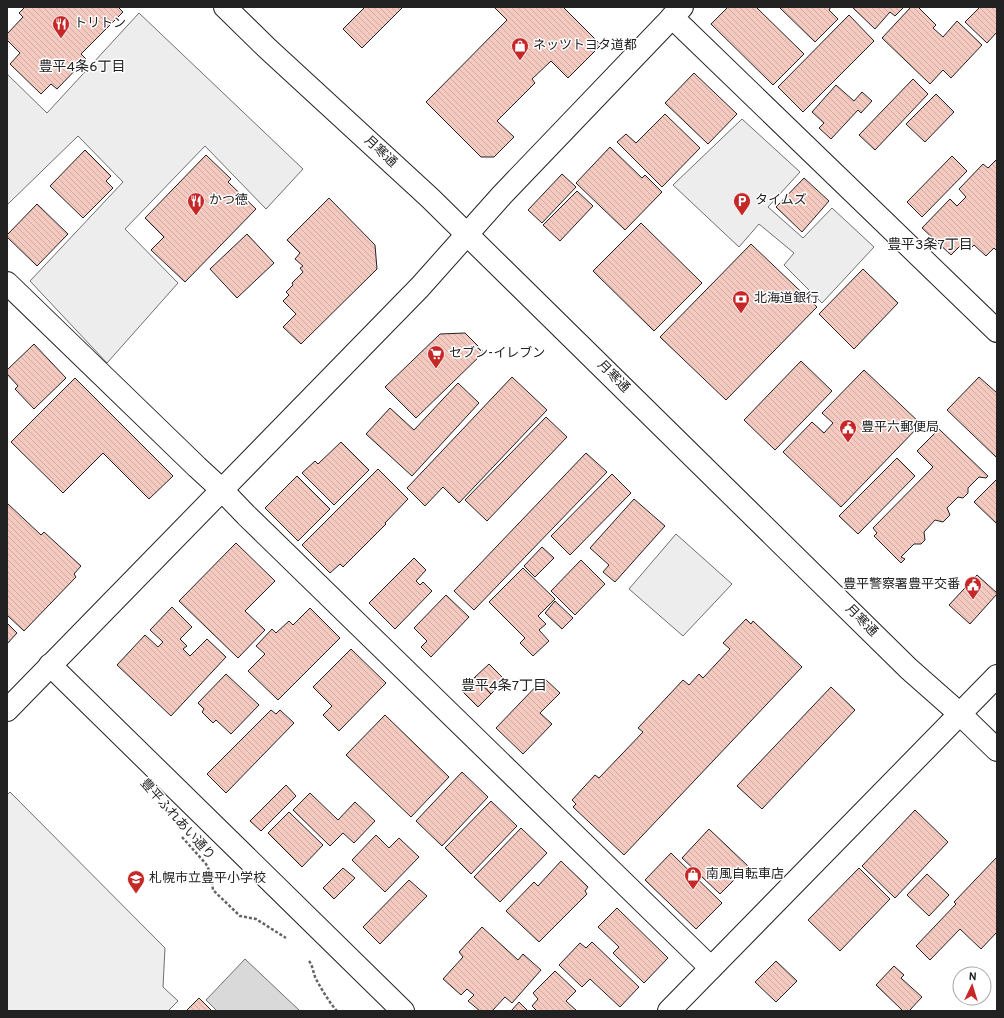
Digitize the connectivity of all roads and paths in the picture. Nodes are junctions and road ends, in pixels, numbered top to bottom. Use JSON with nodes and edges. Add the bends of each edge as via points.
{"nodes":[{"id":1,"x":225,"y":7,"type":"edge"},
{"id":2,"x":677,"y":12,"type":"edge"},
{"id":3,"x":467,"y":234,"type":"junction"},
{"id":4,"x":7,"y":283,"type":"edge"},
{"id":5,"x":997,"y":331,"type":"edge"},
{"id":6,"x":222,"y":490,"type":"junction"},
{"id":7,"x":50,"y":665,"type":"junction"},
{"id":8,"x":997,"y":676,"type":"edge"},
{"id":9,"x":7,"y":710,"type":"edge"},
{"id":10,"x":960,"y":714,"type":"junction"},
{"id":11,"x":997,"y":750,"type":"edge"},
{"id":12,"x":182,"y":836,"type":"dead end"},
{"id":13,"x":288,"y":939,"type":"dead end"},
{"id":14,"x":308,"y":959,"type":"dead end"},
{"id":15,"x":710,"y":968,"type":"junction"},
{"id":16,"x":337,"y":1011,"type":"edge"},
{"id":17,"x":403,"y":1011,"type":"edge"},
{"id":18,"x":669,"y":1011,"type":"edge"}],
"edges":[{"from":1,"to":3,"type":"main road","name":"月寒通"},
{"from":2,"to":3,"type":"main road"},
{"from":2,"to":5,"type":"main road"},
{"from":3,"to":6,"type":"main road","via":[[420,287]]},
{"from":3,"to":10,"type":"main road","name":"月寒通","via":[[909,669]]},
{"from":4,"to":6,"type":"main road"},
{"from":6,"to":7,"type":"main road"},
{"from":6,"to":15,"type":"main road"},
{"from":7,"to":9,"type":"main road"},
{"from":7,"to":17,"type":"main road"},
{"from":8,"to":10,"type":"main road"},
{"from":10,"to":11,"type":"main road","name":"月寒通"},
{"from":10,"to":15,"type":"main road"},
{"from":12,"to":13,"type":"path","name":"豊平ふれあい通り","via":[[206,864],[211,874],[213,890],[240,916],[256,919]]},
{"from":14,"to":16,"type":"path","via":[[316,978]]},
{"from":15,"to":18,"type":"main road"}]}
